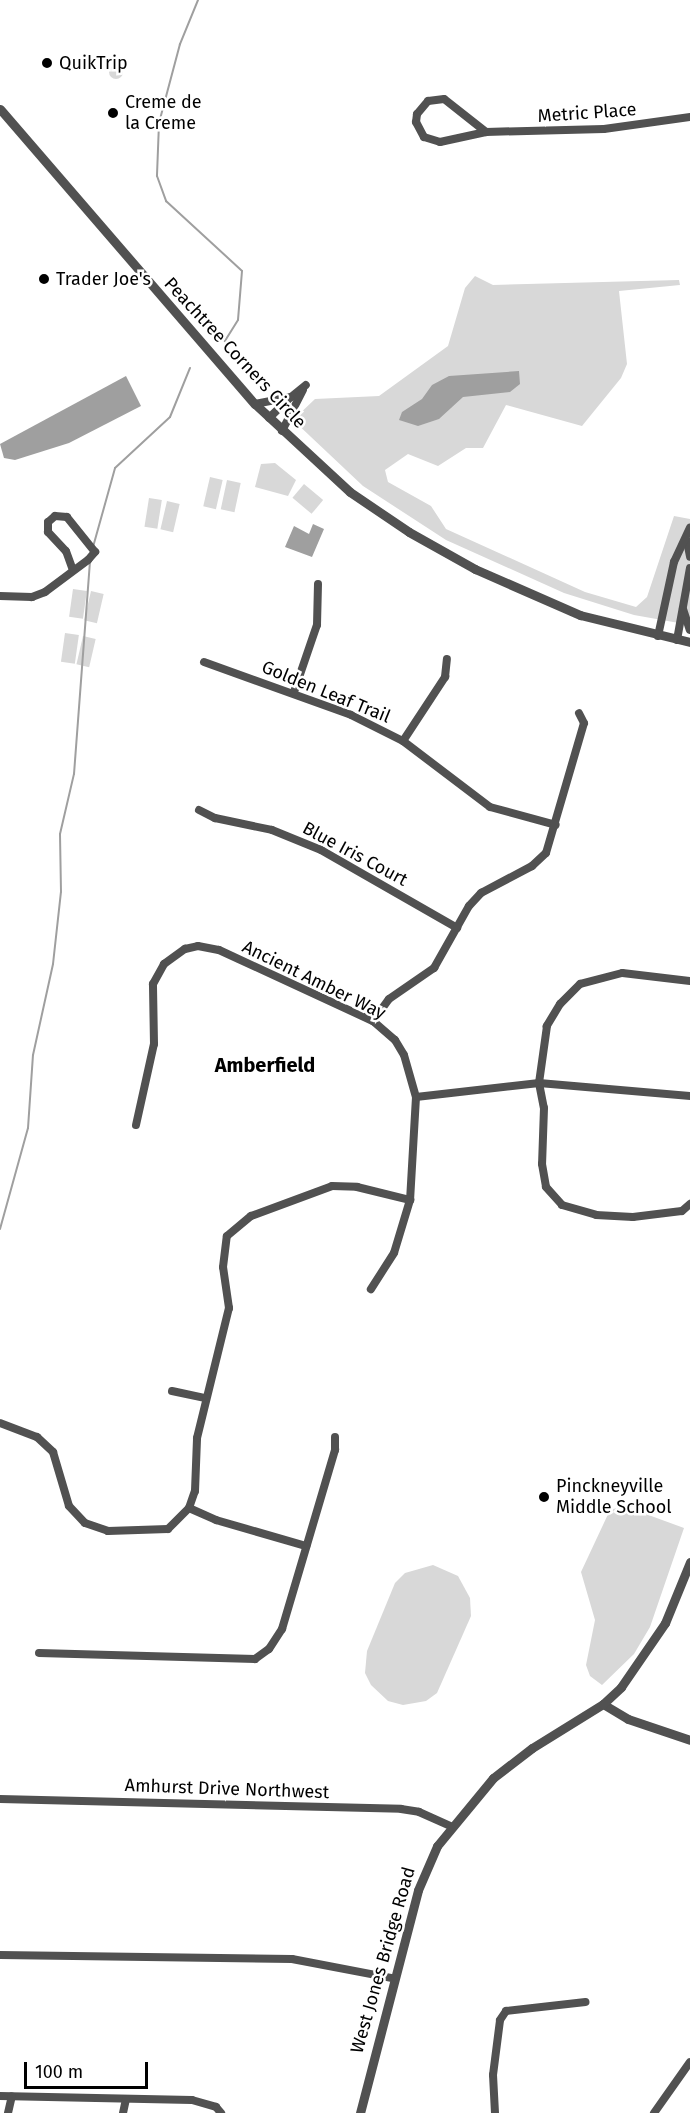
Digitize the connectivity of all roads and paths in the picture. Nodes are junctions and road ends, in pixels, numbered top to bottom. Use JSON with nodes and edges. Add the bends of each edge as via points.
{"nodes":[{"id":1,"x":0,"y":109,"type":"edge"},
{"id":2,"x":690,"y":117,"type":"edge"},
{"id":3,"x":486,"y":132,"type":"junction"},
{"id":4,"x":291,"y":397,"type":"junction"},
{"id":5,"x":255,"y":404,"type":"junction"},
{"id":6,"x":269,"y":418,"type":"junction"},
{"id":7,"x":282,"y":431,"type":"junction"},
{"id":8,"x":690,"y":528,"type":"edge"},
{"id":9,"x":687,"y":540,"type":"junction"},
{"id":10,"x":690,"y":557,"type":"edge"},
{"id":11,"x":690,"y":567,"type":"edge"},
{"id":12,"x":73,"y":570,"type":"junction"},
{"id":13,"x":318,"y":584,"type":"dead end"},
{"id":14,"x":0,"y":596,"type":"edge"},
{"id":15,"x":683,"y":607,"type":"junction"},
{"id":16,"x":690,"y":630,"type":"edge"},
{"id":17,"x":658,"y":636,"type":"junction"},
{"id":18,"x":677,"y":640,"type":"junction"},
{"id":19,"x":690,"y":642,"type":"edge"},
{"id":20,"x":447,"y":659,"type":"dead end"},
{"id":21,"x":204,"y":662,"type":"dead end"},
{"id":22,"x":294,"y":692,"type":"junction"},
{"id":23,"x":579,"y":713,"type":"dead end"},
{"id":24,"x":404,"y":741,"type":"junction"},
{"id":25,"x":199,"y":810,"type":"dead end"},
{"id":26,"x":556,"y":825,"type":"junction"},
{"id":27,"x":457,"y":928,"type":"junction"},
{"id":28,"x":690,"y":981,"type":"edge"},
{"id":29,"x":373,"y":1021,"type":"junction"},
{"id":30,"x":538,"y":1083,"type":"junction"},
{"id":31,"x":690,"y":1096,"type":"edge"},
{"id":32,"x":416,"y":1097,"type":"junction"},
{"id":33,"x":136,"y":1125,"type":"dead end"},
{"id":34,"x":410,"y":1200,"type":"junction"},
{"id":35,"x":690,"y":1204,"type":"edge"},
{"id":36,"x":371,"y":1289,"type":"dead end"},
{"id":37,"x":172,"y":1391,"type":"dead end"},
{"id":38,"x":204,"y":1398,"type":"junction"},
{"id":39,"x":0,"y":1423,"type":"edge"},
{"id":40,"x":335,"y":1437,"type":"dead end"},
{"id":41,"x":189,"y":1508,"type":"junction"},
{"id":42,"x":306,"y":1546,"type":"junction"},
{"id":43,"x":690,"y":1562,"type":"edge"},
{"id":44,"x":39,"y":1653,"type":"dead end"},
{"id":45,"x":603,"y":1704,"type":"junction"},
{"id":46,"x":690,"y":1740,"type":"edge"},
{"id":47,"x":0,"y":1799,"type":"edge"},
{"id":48,"x":450,"y":1826,"type":"junction"},
{"id":49,"x":0,"y":1955,"type":"edge"},
{"id":50,"x":392,"y":1978,"type":"junction"},
{"id":51,"x":585,"y":2002,"type":"dead end"},
{"id":52,"x":690,"y":2062,"type":"edge"},
{"id":53,"x":0,"y":2096,"type":"edge"},
{"id":54,"x":12,"y":2096,"type":"junction"},
{"id":55,"x":126,"y":2099,"type":"junction"},
{"id":56,"x":8,"y":2113,"type":"edge"},
{"id":57,"x":123,"y":2113,"type":"edge"},
{"id":58,"x":220,"y":2113,"type":"edge"},
{"id":59,"x":360,"y":2113,"type":"edge"},
{"id":60,"x":495,"y":2113,"type":"edge"},
{"id":61,"x":654,"y":2113,"type":"edge"}],
"edges":[{"from":1,"to":5,"type":"street","name":"Peachtree Corners Circle"},
{"from":2,"to":3,"type":"street","name":"Metric Place","via":[[604,129]]},
{"from":3,"to":3,"type":"street","name":"Metric Place","via":[[444,99],[428,101],[417,114],[419,130],[432,141]]},
{"from":4,"to":5,"type":"street"},
{"from":4,"to":6,"type":"street"},
{"from":4,"to":7,"type":"street","via":[[306,385]]},
{"from":5,"to":6,"type":"street","name":"Peachtree Corners Circle"},
{"from":6,"to":7,"type":"street","name":"Peachtree Corners Circle"},
{"from":7,"to":17,"type":"street","name":"Peachtree Corners Circle","via":[[350,492],[409,532],[476,569],[580,615]]},
{"from":8,"to":9,"type":"street"},
{"from":9,"to":10,"type":"street"},
{"from":9,"to":17,"type":"street","via":[[674,562]]},
{"from":11,"to":15,"type":"street"},
{"from":12,"to":12,"type":"street","via":[[95,552],[67,517],[55,516],[48,522],[48,532],[66,551]]},
{"from":12,"to":14,"type":"street","via":[[32,597]]},
{"from":13,"to":22,"type":"street","via":[[316,625]]},
{"from":15,"to":16,"type":"street"},
{"from":15,"to":18,"type":"street"},
{"from":17,"to":18,"type":"street","name":"Peachtree Corners Circle"},
{"from":18,"to":19,"type":"street","name":"Peachtree Corners Circle"},
{"from":20,"to":24,"type":"street","via":[[445,677]]},
{"from":21,"to":22,"type":"street","name":"Golden Leaf Trail"},
{"from":22,"to":24,"type":"street","name":"Golden Leaf Trail"},
{"from":23,"to":26,"type":"street","via":[[584,723]]},
{"from":24,"to":26,"type":"street","name":"Golden Leaf Trail","via":[[482,802]]},
{"from":25,"to":27,"type":"street","name":"Blue Iris Court","via":[[214,818],[272,830],[321,850]]},
{"from":26,"to":27,"type":"street","via":[[546,853],[532,866],[481,893]]},
{"from":27,"to":29,"type":"street","via":[[434,968],[390,999]]},
{"from":28,"to":30,"type":"street","via":[[622,973],[580,984],[560,1004],[547,1026]]},
{"from":29,"to":32,"type":"street","name":"Ancient Amber Way","via":[[395,1040],[404,1054]]},
{"from":29,"to":33,"type":"street","name":"Ancient Amber Way","via":[[219,950],[198,946],[185,949],[164,964],[153,984],[154,1044]]},
{"from":30,"to":31,"type":"street"},
{"from":30,"to":32,"type":"street"},
{"from":30,"to":35,"type":"street","via":[[544,1108],[542,1164],[546,1187],[562,1205],[596,1215],[633,1217],[682,1211]]},
{"from":32,"to":34,"type":"street","name":"Ancient Amber Way"},
{"from":34,"to":36,"type":"street","name":"Ancient Amber Way","via":[[394,1253]]},
{"from":34,"to":38,"type":"street","via":[[345,1186],[320,1188],[251,1216],[227,1236],[223,1267],[228,1308]]},
{"from":37,"to":38,"type":"street"},
{"from":38,"to":41,"type":"street","via":[[196,1438],[195,1491]]},
{"from":39,"to":41,"type":"street","via":[[37,1437],[53,1452],[69,1506],[95,1529],[168,1529]]},
{"from":40,"to":42,"type":"street","via":[[335,1450]]},
{"from":41,"to":42,"type":"street","via":[[216,1520]]},
{"from":42,"to":44,"type":"street","via":[[282,1629],[255,1659]]},
{"from":43,"to":45,"type":"street","name":"West Jones Bridge Road","via":[[665,1623],[641,1662]]},
{"from":45,"to":46,"type":"street","via":[[628,1719]]},
{"from":45,"to":48,"type":"street","name":"West Jones Bridge Road","via":[[531,1748],[501,1772]]},
{"from":47,"to":48,"type":"street","name":"Amhurst Drive Northwest","via":[[401,1809],[419,1812]]},
{"from":48,"to":50,"type":"street","name":"West Jones Bridge Road","via":[[418,1890]]},
{"from":49,"to":50,"type":"street","via":[[292,1959]]},
{"from":50,"to":59,"type":"street","name":"West Jones Bridge Road"},
{"from":51,"to":60,"type":"street","via":[[506,2011],[500,2020],[493,2075]]},
{"from":52,"to":61,"type":"street"},
{"from":53,"to":54,"type":"street"},
{"from":54,"to":55,"type":"street"},
{"from":54,"to":56,"type":"street"},
{"from":55,"to":57,"type":"street"},
{"from":55,"to":58,"type":"street","via":[[192,2100],[216,2107]]}]}
